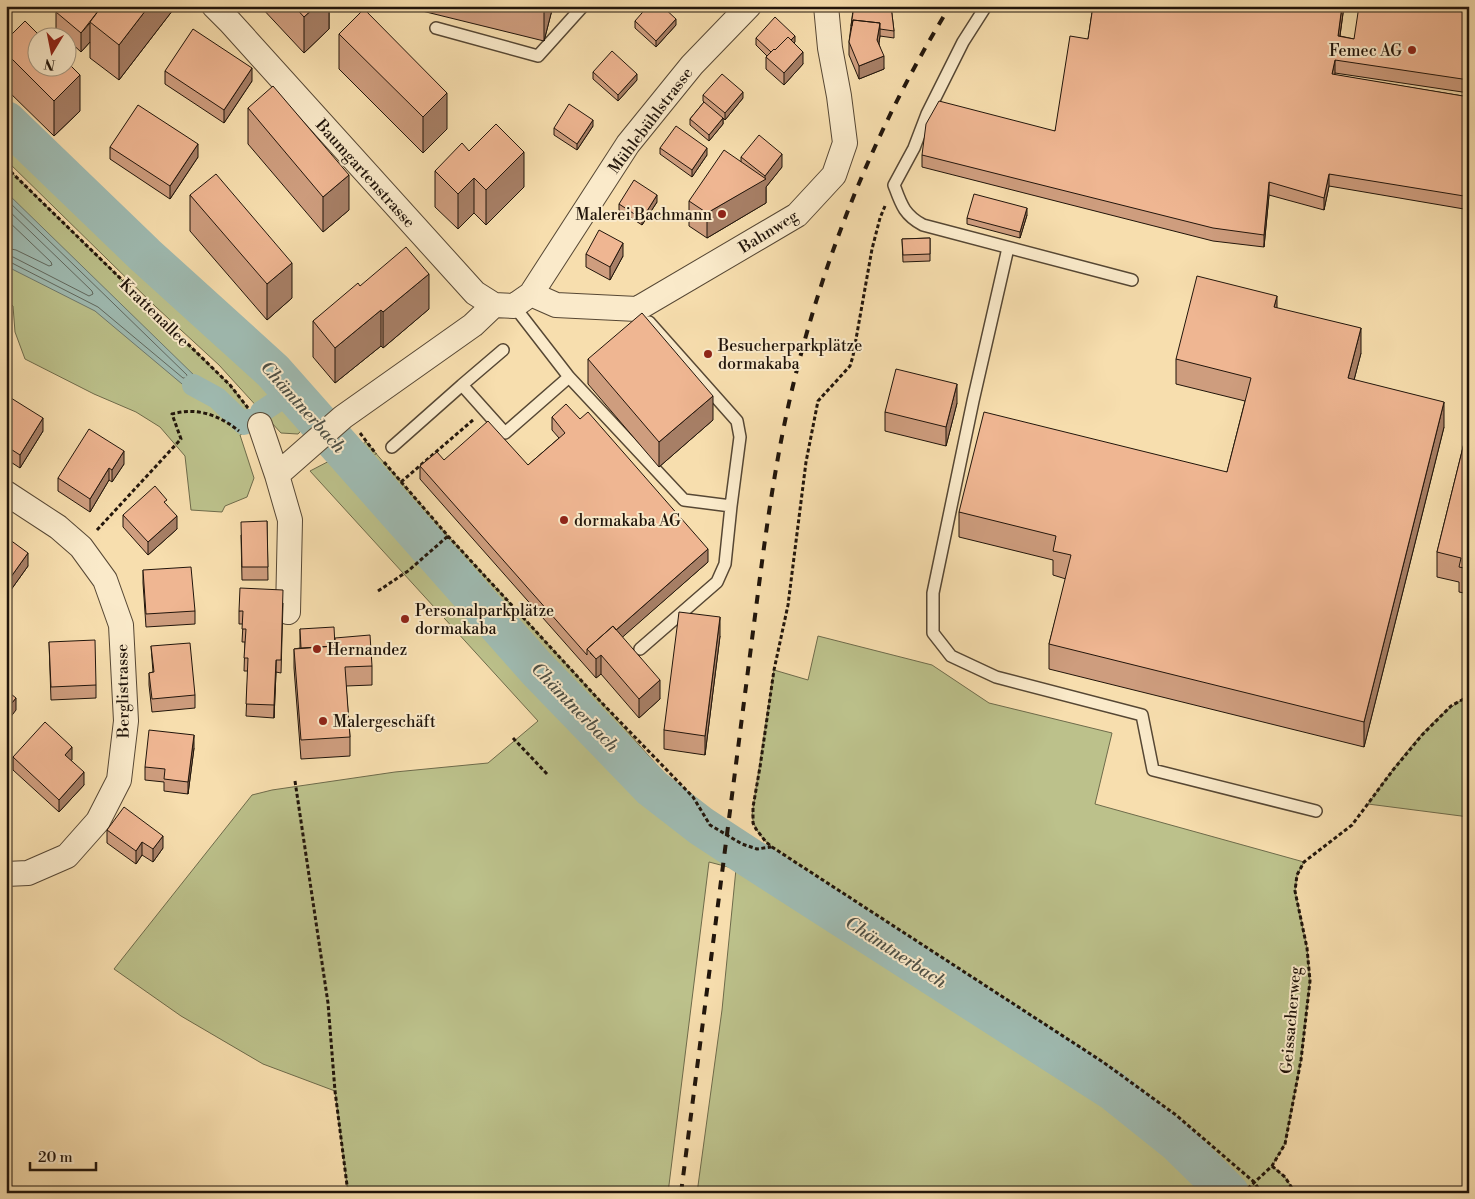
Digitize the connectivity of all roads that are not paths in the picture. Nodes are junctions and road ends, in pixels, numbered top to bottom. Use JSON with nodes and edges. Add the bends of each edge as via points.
{"nodes":[{"id":1,"x":214,"y":6,"type":"edge"},
{"id":2,"x":583,"y":6,"type":"edge"},
{"id":3,"x":749,"y":6,"type":"edge"},
{"id":4,"x":826,"y":6,"type":"edge"},
{"id":5,"x":986,"y":6,"type":"edge"},
{"id":6,"x":436,"y":28,"type":"dead end"},
{"id":7,"x":1008,"y":248,"type":"junction"},
{"id":8,"x":1132,"y":280,"type":"dead end"},
{"id":9,"x":513,"y":302,"type":"junction"},
{"id":10,"x":637,"y":309,"type":"junction"},
{"id":11,"x":503,"y":350,"type":"dead end"},
{"id":12,"x":570,"y":377,"type":"junction"},
{"id":13,"x":462,"y":385,"type":"junction"},
{"id":14,"x":251,"y":429,"type":"road end"},
{"id":15,"x":392,"y":447,"type":"dead end"},
{"id":16,"x":277,"y":475,"type":"junction"},
{"id":17,"x":6,"y":493,"type":"edge"},
{"id":18,"x":731,"y":506,"type":"junction"},
{"id":19,"x":288,"y":612,"type":"dead end"},
{"id":20,"x":640,"y":649,"type":"dead end"},
{"id":21,"x":1316,"y":811,"type":"dead end"},
{"id":22,"x":6,"y":874,"type":"edge"}],
"edges":[{"from":1,"to":9,"type":"street","name":"Baumgartenstrasse","via":[[475,293]]},
{"from":2,"to":6,"type":"lane","via":[[538,56]]},
{"from":3,"to":9,"type":"street","name":"Mühlebühlstrasse","via":[[692,65],[628,144]]},
{"from":4,"to":10,"type":"street","name":"Bahnweg","via":[[845,143],[834,175],[797,215]]},
{"from":5,"to":7,"type":"lane","via":[[963,42],[894,185],[901,204],[912,219],[923,226]]},
{"from":7,"to":8,"type":"lane"},
{"from":7,"to":21,"type":"lane","via":[[933,593],[933,633],[951,656],[996,677],[1142,715],[1153,770]]},
{"from":9,"to":10,"type":"street"},
{"from":9,"to":12,"type":"lane"},
{"from":9,"to":16,"type":"street","via":[[473,326],[346,415]]},
{"from":10,"to":18,"type":"lane","via":[[737,421],[740,437]]},
{"from":11,"to":13,"type":"lane"},
{"from":12,"to":13,"type":"lane","via":[[505,433]]},
{"from":12,"to":18,"type":"lane","via":[[684,500]]},
{"from":13,"to":15,"type":"lane"},
{"from":14,"to":16,"type":"street"},
{"from":16,"to":19,"type":"street","via":[[290,520]]},
{"from":17,"to":22,"type":"street","name":"Berglistrasse","via":[[70,537],[105,580],[121,625],[126,721],[119,780],[98,821],[67,856],[28,873]]},
{"from":18,"to":20,"type":"lane","via":[[726,564],[717,582]]}]}
